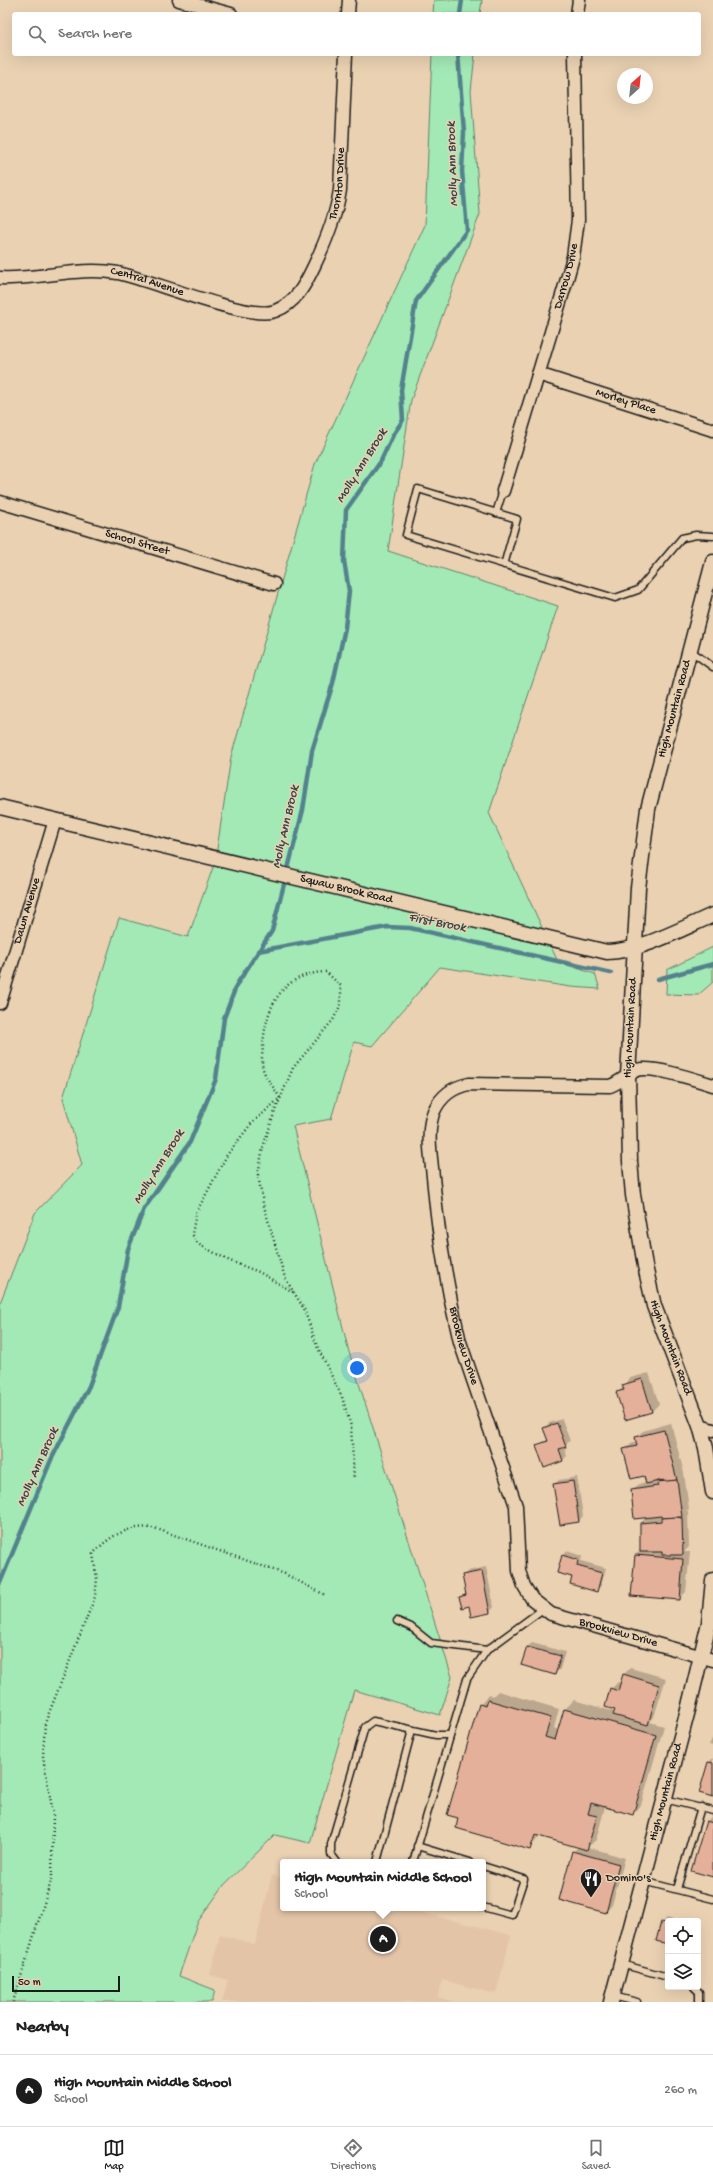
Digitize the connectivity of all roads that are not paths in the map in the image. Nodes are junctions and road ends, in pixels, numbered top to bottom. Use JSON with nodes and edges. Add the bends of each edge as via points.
{"nodes":[{"id":1,"x":179,"y":0,"type":"edge"},
{"id":2,"x":349,"y":0,"type":"edge"},
{"id":3,"x":579,"y":0,"type":"edge"},
{"id":4,"x":224,"y":12,"type":"edge"},
{"id":5,"x":348,"y":12,"type":"edge"},
{"id":6,"x":577,"y":12,"type":"edge"},
{"id":7,"x":346,"y":56,"type":"edge"},
{"id":8,"x":575,"y":56,"type":"edge"},
{"id":9,"x":0,"y":278,"type":"edge"},
{"id":10,"x":290,"y":302,"type":"joint"},
{"id":11,"x":538,"y":374,"type":"junction"},
{"id":12,"x":713,"y":430,"type":"edge"},
{"id":13,"x":503,"y":491,"type":"joint"},
{"id":14,"x":0,"y":502,"type":"edge"},
{"id":15,"x":496,"y":513,"type":"junction"},
{"id":16,"x":713,"y":536,"type":"edge"},
{"id":17,"x":713,"y":562,"type":"edge"},
{"id":18,"x":504,"y":565,"type":"junction"},
{"id":19,"x":274,"y":584,"type":"dead end"},
{"id":20,"x":691,"y":651,"type":"junction"},
{"id":21,"x":713,"y":667,"type":"edge"},
{"id":22,"x":0,"y":807,"type":"edge"},
{"id":23,"x":55,"y":820,"type":"junction"},
{"id":24,"x":713,"y":916,"type":"edge"},
{"id":25,"x":635,"y":948,"type":"junction"},
{"id":26,"x":0,"y":1004,"type":"edge"},
{"id":27,"x":628,"y":1076,"type":"junction"},
{"id":28,"x":713,"y":1085,"type":"edge"},
{"id":29,"x":706,"y":1428,"type":"edge"},
{"id":30,"x":711,"y":1464,"type":"edge"},
{"id":31,"x":713,"y":1492,"type":"edge"},
{"id":32,"x":713,"y":1580,"type":"edge"},
{"id":33,"x":543,"y":1609,"type":"junction"},
{"id":34,"x":397,"y":1621,"type":"dead end"},
{"id":35,"x":487,"y":1650,"type":"junction"},
{"id":36,"x":707,"y":1658,"type":"edge"},
{"id":37,"x":412,"y":1730,"type":"junction"},
{"id":38,"x":448,"y":1735,"type":"junction"},
{"id":39,"x":665,"y":1799,"type":"junction"},
{"id":40,"x":701,"y":1807,"type":"junction"},
{"id":41,"x":713,"y":1811,"type":"edge"},
{"id":42,"x":417,"y":1846,"type":"junction"},
{"id":43,"x":335,"y":1859,"type":"edge"},
{"id":44,"x":378,"y":1859,"type":"edge"},
{"id":45,"x":414,"y":1859,"type":"edge"},
{"id":46,"x":460,"y":1859,"type":"edge"},
{"id":47,"x":486,"y":1867,"type":"edge"},
{"id":48,"x":643,"y":1881,"type":"junction"},
{"id":49,"x":676,"y":1889,"type":"junction"},
{"id":50,"x":713,"y":1899,"type":"edge"},
{"id":51,"x":486,"y":1908,"type":"edge"},
{"id":52,"x":621,"y":1964,"type":"junction"},
{"id":53,"x":665,"y":1976,"type":"edge"},
{"id":54,"x":697,"y":1990,"type":"edge"},
{"id":55,"x":612,"y":1999,"type":"edge"},
{"id":56,"x":637,"y":2002,"type":"edge"},
{"id":57,"x":699,"y":2002,"type":"edge"}],
"edges":[{"from":1,"to":4,"type":"street"},
{"from":2,"to":5,"type":"street"},
{"from":3,"to":6,"type":"street"},
{"from":7,"to":10,"type":"street","name":"Thornton Drive","via":[[337,208],[327,241],[302,292]]},
{"from":8,"to":11,"type":"street","name":"Darrow Drive","via":[[578,220],[576,240]]},
{"from":9,"to":10,"type":"street","name":"Central Avenue","via":[[35,277],[80,271],[117,273],[263,314],[275,311]]},
{"from":11,"to":12,"type":"street","name":"Morley Place"},
{"from":11,"to":13,"type":"street","name":"Darrow Drive"},
{"from":13,"to":15,"type":"lane"},
{"from":14,"to":19,"type":"street","name":"School Street"},
{"from":15,"to":18,"type":"lane","via":[[517,519]]},
{"from":15,"to":18,"type":"lane","via":[[418,489],[406,535]]},
{"from":16,"to":18,"type":"lane","via":[[696,535],[682,538],[638,590],[616,598]]},
{"from":17,"to":20,"type":"street","name":"High Mountain Road"},
{"from":20,"to":21,"type":"lane"},
{"from":20,"to":25,"type":"street","name":"High Mountain Road","via":[[648,809],[638,888]]},
{"from":22,"to":23,"type":"street","name":"Squaw Brook Road"},
{"from":23,"to":25,"type":"street","name":"Squaw Brook Road","via":[[607,952]]},
{"from":23,"to":26,"type":"street","name":"Dawn Avenue"},
{"from":24,"to":25,"type":"street","name":"Squaw Brook Road"},
{"from":25,"to":27,"type":"street","name":"High Mountain Road"},
{"from":27,"to":28,"type":"street","name":"Brookview Drive","via":[[643,1068],[682,1075]]},
{"from":27,"to":29,"type":"street","name":"High Mountain Road","via":[[630,1161],[645,1266],[654,1306]]},
{"from":27,"to":33,"type":"street","name":"Brookview Drive","via":[[610,1086],[459,1086],[441,1100],[431,1122],[430,1142],[437,1220],[454,1318],[516,1506],[519,1571],[528,1593]]},
{"from":29,"to":30,"type":"street","name":"High Mountain Road"},
{"from":30,"to":31,"type":"street","name":"High Mountain Road"},
{"from":32,"to":36,"type":"street","name":"High Mountain Road"},
{"from":33,"to":35,"type":"lane"},
{"from":33,"to":36,"type":"street","name":"Brookview Drive","via":[[551,1614]]},
{"from":34,"to":35,"type":"lane","via":[[411,1627],[431,1643]]},
{"from":35,"to":38,"type":"lane","via":[[466,1679]]},
{"from":36,"to":39,"type":"street","name":"High Mountain Road"},
{"from":37,"to":38,"type":"lane"},
{"from":37,"to":43,"type":"lane","via":[[373,1721],[365,1727],[331,1844],[331,1854]]},
{"from":37,"to":44,"type":"lane"},
{"from":38,"to":42,"type":"lane"},
{"from":39,"to":40,"type":"lane"},
{"from":39,"to":48,"type":"street","name":"High Mountain Road"},
{"from":40,"to":41,"type":"lane"},
{"from":40,"to":49,"type":"lane"},
{"from":42,"to":45,"type":"lane"},
{"from":42,"to":46,"type":"lane"},
{"from":47,"to":51,"type":"lane","via":[[524,1879],[512,1915]]},
{"from":48,"to":49,"type":"lane"},
{"from":48,"to":52,"type":"street","name":"High Mountain Road"},
{"from":49,"to":50,"type":"lane"},
{"from":52,"to":53,"type":"lane"},
{"from":52,"to":55,"type":"street","name":"High Mountain Road"},
{"from":54,"to":57,"type":"lane","via":[[701,1998]]},
{"from":55,"to":56,"type":"lane"}]}
